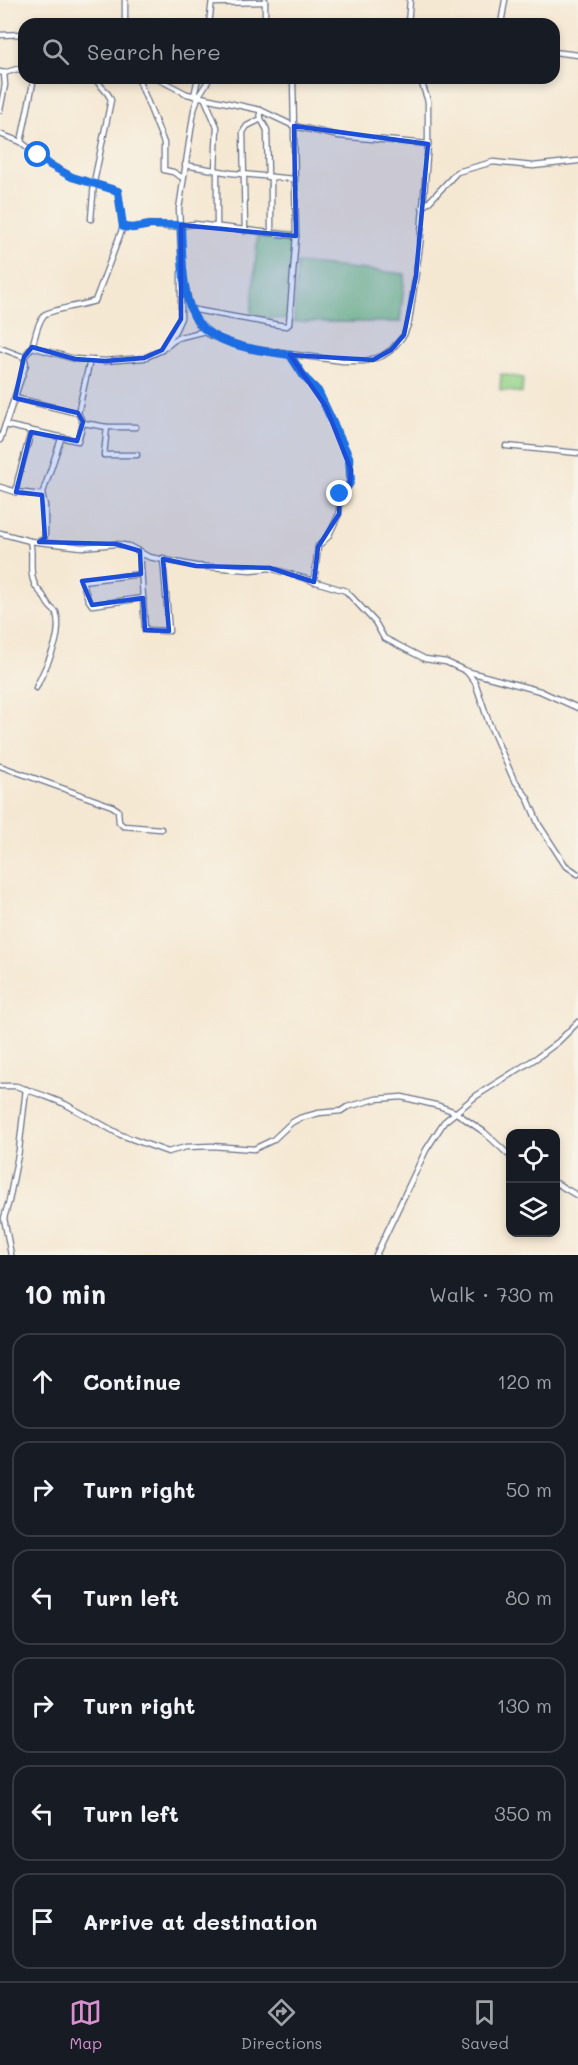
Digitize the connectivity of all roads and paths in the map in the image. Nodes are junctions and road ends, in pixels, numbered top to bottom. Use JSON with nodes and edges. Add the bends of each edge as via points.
{"nodes":[{"id":1,"x":125,"y":0,"type":"edge"},
{"id":2,"x":410,"y":0,"type":"edge"},
{"id":3,"x":505,"y":0,"type":"edge"},
{"id":4,"x":212,"y":1,"type":"edge"},
{"id":5,"x":265,"y":1,"type":"edge"},
{"id":6,"x":125,"y":18,"type":"edge"},
{"id":7,"x":209,"y":18,"type":"edge"},
{"id":8,"x":265,"y":18,"type":"edge"},
{"id":9,"x":408,"y":18,"type":"edge"},
{"id":10,"x":502,"y":18,"type":"edge"},
{"id":11,"x":18,"y":34,"type":"edge"},
{"id":12,"x":0,"y":35,"type":"edge"},
{"id":13,"x":560,"y":53,"type":"edge"},
{"id":14,"x":578,"y":55,"type":"edge"},
{"id":15,"x":18,"y":69,"type":"edge"},
{"id":16,"x":2,"y":73,"type":"edge"},
{"id":17,"x":33,"y":84,"type":"edge"},
{"id":18,"x":98,"y":84,"type":"edge"},
{"id":19,"x":140,"y":84,"type":"edge"},
{"id":20,"x":169,"y":84,"type":"edge"},
{"id":21,"x":197,"y":84,"type":"edge"},
{"id":22,"x":205,"y":84,"type":"edge"},
{"id":23,"x":293,"y":84,"type":"edge"},
{"id":24,"x":422,"y":84,"type":"edge"},
{"id":25,"x":196,"y":96,"type":"junction"},
{"id":26,"x":205,"y":99,"type":"junction"},
{"id":27,"x":0,"y":110,"type":"edge"},
{"id":28,"x":260,"y":110,"type":"junction"},
{"id":29,"x":261,"y":119,"type":"junction"},
{"id":30,"x":294,"y":126,"type":"junction"},
{"id":31,"x":0,"y":134,"type":"edge"},
{"id":32,"x":21,"y":142,"type":"junction"},
{"id":33,"x":428,"y":144,"type":"junction"},
{"id":34,"x":578,"y":161,"type":"edge"},
{"id":35,"x":185,"y":165,"type":"junction"},
{"id":36,"x":216,"y":170,"type":"junction"},
{"id":37,"x":243,"y":174,"type":"junction"},
{"id":38,"x":269,"y":177,"type":"junction"},
{"id":39,"x":183,"y":178,"type":"junction"},
{"id":40,"x":294,"y":179,"type":"junction"},
{"id":41,"x":94,"y":182,"type":"junction"},
{"id":42,"x":422,"y":207,"type":"junction"},
{"id":43,"x":91,"y":219,"type":"dead end"},
{"id":44,"x":181,"y":225,"type":"junction"},
{"id":45,"x":123,"y":227,"type":"junction"},
{"id":46,"x":217,"y":227,"type":"junction"},
{"id":47,"x":245,"y":231,"type":"junction"},
{"id":48,"x":271,"y":232,"type":"junction"},
{"id":49,"x":296,"y":236,"type":"junction"},
{"id":50,"x":182,"y":267,"type":"junction"},
{"id":51,"x":190,"y":309,"type":"junction"},
{"id":52,"x":205,"y":331,"type":"junction"},
{"id":53,"x":0,"y":348,"type":"edge"},
{"id":54,"x":32,"y":348,"type":"junction"},
{"id":55,"x":162,"y":350,"type":"junction"},
{"id":56,"x":290,"y":355,"type":"junction"},
{"id":57,"x":24,"y":357,"type":"junction"},
{"id":58,"x":90,"y":360,"type":"junction"},
{"id":59,"x":15,"y":398,"type":"junction"},
{"id":60,"x":0,"y":413,"type":"edge"},
{"id":61,"x":78,"y":413,"type":"junction"},
{"id":62,"x":9,"y":415,"type":"junction"},
{"id":63,"x":83,"y":423,"type":"junction"},
{"id":64,"x":5,"y":425,"type":"junction"},
{"id":65,"x":107,"y":427,"type":"junction"},
{"id":66,"x":136,"y":427,"type":"dead end"},
{"id":67,"x":31,"y":432,"type":"junction"},
{"id":68,"x":61,"y":439,"type":"junction"},
{"id":69,"x":0,"y":440,"type":"edge"},
{"id":70,"x":506,"y":446,"type":"dead end"},
{"id":71,"x":578,"y":453,"type":"edge"},
{"id":72,"x":137,"y":455,"type":"dead end"},
{"id":73,"x":0,"y":488,"type":"edge"},
{"id":74,"x":16,"y":492,"type":"junction"},
{"id":75,"x":42,"y":495,"type":"junction"},
{"id":76,"x":0,"y":533,"type":"edge"},
{"id":77,"x":30,"y":541,"type":"junction"},
{"id":78,"x":39,"y":542,"type":"junction"},
{"id":79,"x":140,"y":551,"type":"junction"},
{"id":80,"x":163,"y":558,"type":"junction"},
{"id":81,"x":141,"y":574,"type":"junction"},
{"id":82,"x":314,"y":582,"type":"junction"},
{"id":83,"x":143,"y":598,"type":"junction"},
{"id":84,"x":465,"y":671,"type":"junction"},
{"id":85,"x":36,"y":688,"type":"dead end"},
{"id":86,"x":578,"y":708,"type":"edge"},
{"id":87,"x":0,"y":766,"type":"edge"},
{"id":88,"x":161,"y":829,"type":"dead end"},
{"id":89,"x":578,"y":874,"type":"edge"},
{"id":90,"x":578,"y":1022,"type":"edge"},
{"id":91,"x":0,"y":1086,"type":"edge"},
{"id":92,"x":26,"y":1089,"type":"junction"},
{"id":93,"x":455,"y":1112,"type":"junction"},
{"id":94,"x":506,"y":1152,"type":"edge"},
{"id":95,"x":560,"y":1186,"type":"edge"},
{"id":96,"x":578,"y":1196,"type":"edge"},
{"id":97,"x":11,"y":1255,"type":"edge"},
{"id":98,"x":376,"y":1255,"type":"edge"}],
"edges":[{"from":1,"to":6,"type":"street"},
{"from":2,"to":9,"type":"street"},
{"from":3,"to":10,"type":"street"},
{"from":4,"to":5,"type":"street"},
{"from":4,"to":7,"type":"street"},
{"from":5,"to":8,"type":"street"},
{"from":11,"to":12,"type":"street"},
{"from":13,"to":14,"type":"street"},
{"from":15,"to":16,"type":"street"},
{"from":16,"to":27,"type":"street","via":[[5,85]]},
{"from":17,"to":32,"type":"street"},
{"from":18,"to":41,"type":"street","via":[[111,100]]},
{"from":19,"to":39,"type":"street","via":[[164,143],[164,170]]},
{"from":20,"to":25,"type":"street"},
{"from":21,"to":25,"type":"street"},
{"from":22,"to":25,"type":"street"},
{"from":23,"to":30,"type":"street"},
{"from":24,"to":33,"type":"street","via":[[428,101]]},
{"from":25,"to":26,"type":"street"},
{"from":25,"to":35,"type":"street"},
{"from":26,"to":28,"type":"street"},
{"from":26,"to":36,"type":"street","via":[[217,127]]},
{"from":28,"to":29,"type":"street"},
{"from":28,"to":30,"type":"street"},
{"from":29,"to":37,"type":"street","via":[[243,129]]},
{"from":29,"to":38,"type":"street","via":[[267,130]]},
{"from":30,"to":33,"type":"street","via":[[339,136]]},
{"from":30,"to":40,"type":"street"},
{"from":31,"to":32,"type":"street"},
{"from":32,"to":41,"type":"street","via":[[50,165],[72,177]]},
{"from":33,"to":42,"type":"street"},
{"from":34,"to":42,"type":"street","via":[[533,166],[493,162],[457,172]]},
{"from":35,"to":36,"type":"street"},
{"from":35,"to":39,"type":"street"},
{"from":36,"to":37,"type":"street"},
{"from":36,"to":46,"type":"street"},
{"from":37,"to":38,"type":"street"},
{"from":37,"to":47,"type":"street"},
{"from":38,"to":40,"type":"street"},
{"from":38,"to":48,"type":"street"},
{"from":39,"to":44,"type":"street"},
{"from":40,"to":49,"type":"street"},
{"from":41,"to":43,"type":"street"},
{"from":41,"to":45,"type":"street","via":[[119,191]]},
{"from":42,"to":56,"type":"street","via":[[409,322],[396,345],[382,356],[365,361]]},
{"from":44,"to":45,"type":"street"},
{"from":44,"to":46,"type":"street"},
{"from":44,"to":50,"type":"street"},
{"from":45,"to":54,"type":"street","via":[[95,301],[50,311],[44,316]]},
{"from":46,"to":47,"type":"street"},
{"from":47,"to":48,"type":"street"},
{"from":48,"to":49,"type":"street"},
{"from":49,"to":51,"type":"street","via":[[288,325]]},
{"from":50,"to":51,"type":"street"},
{"from":50,"to":55,"type":"street","via":[[180,320]]},
{"from":51,"to":52,"type":"street"},
{"from":52,"to":55,"type":"street","via":[[177,338]]},
{"from":52,"to":56,"type":"street","via":[[232,344]]},
{"from":53,"to":57,"type":"street"},
{"from":54,"to":57,"type":"street"},
{"from":54,"to":58,"type":"street"},
{"from":55,"to":58,"type":"street","via":[[144,358]]},
{"from":56,"to":82,"type":"street","via":[[318,391],[349,457],[351,470],[350,484],[340,494],[339,514],[328,537],[318,546]]},
{"from":57,"to":59,"type":"street","via":[[25,371]]},
{"from":58,"to":61,"type":"street"},
{"from":59,"to":61,"type":"street"},
{"from":59,"to":62,"type":"street"},
{"from":60,"to":62,"type":"street"},
{"from":61,"to":63,"type":"street"},
{"from":62,"to":64,"type":"street"},
{"from":63,"to":65,"type":"street"},
{"from":63,"to":68,"type":"street","via":[[78,441]]},
{"from":64,"to":67,"type":"street"},
{"from":64,"to":69,"type":"street"},
{"from":65,"to":66,"type":"street"},
{"from":65,"to":72,"type":"street","via":[[104,455]]},
{"from":67,"to":68,"type":"street"},
{"from":67,"to":74,"type":"street"},
{"from":68,"to":75,"type":"street"},
{"from":70,"to":71,"type":"street"},
{"from":73,"to":74,"type":"street"},
{"from":74,"to":75,"type":"street"},
{"from":75,"to":78,"type":"street","via":[[45,535]]},
{"from":76,"to":77,"type":"street"},
{"from":77,"to":78,"type":"street"},
{"from":77,"to":85,"type":"street","via":[[35,585],[56,612],[58,623],[57,640]]},
{"from":78,"to":79,"type":"street","via":[[82,547],[116,544]]},
{"from":79,"to":80,"type":"street"},
{"from":79,"to":81,"type":"street"},
{"from":80,"to":82,"type":"street","via":[[196,566],[270,568]]},
{"from":80,"to":83,"type":"street","via":[[169,631],[145,630]]},
{"from":81,"to":83,"type":"street"},
{"from":81,"to":83,"type":"street","via":[[82,581],[92,605]]},
{"from":82,"to":84,"type":"street","via":[[346,591],[375,622],[384,638],[425,659],[446,662]]},
{"from":84,"to":86,"type":"street","via":[[540,691]]},
{"from":84,"to":89,"type":"street","via":[[475,682],[513,778],[527,797],[539,825],[565,865]]},
{"from":87,"to":88,"type":"street","via":[[112,806],[118,810],[123,826]]},
{"from":90,"to":93,"type":"street","via":[[538,1057]]},
{"from":91,"to":92,"type":"street"},
{"from":92,"to":93,"type":"street","via":[[65,1104],[121,1135],[168,1152],[212,1146],[254,1149],[273,1140],[300,1118],[341,1112],[376,1099],[402,1097]]},
{"from":92,"to":97,"type":"street","via":[[19,1150],[3,1224]]},
{"from":93,"to":94,"type":"street"},
{"from":93,"to":98,"type":"street","via":[[426,1150]]},
{"from":95,"to":96,"type":"street"}]}
